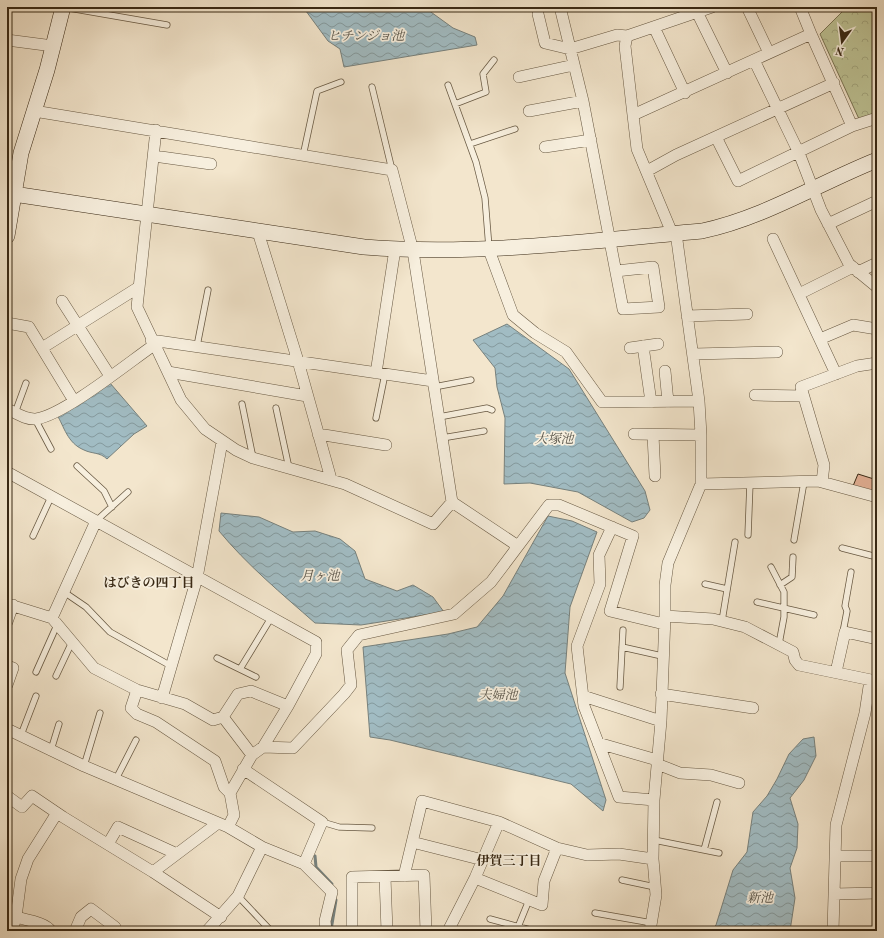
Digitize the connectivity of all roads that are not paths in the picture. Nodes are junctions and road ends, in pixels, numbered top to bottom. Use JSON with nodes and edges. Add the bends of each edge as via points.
{"nodes":[{"id":1,"x":63,"y":7,"type":"edge"},
{"id":2,"x":560,"y":7,"type":"edge"},
{"id":3,"x":712,"y":7,"type":"edge"},
{"id":4,"x":747,"y":7,"type":"edge"},
{"id":5,"x":800,"y":7,"type":"edge"},
{"id":6,"x":697,"y":12,"type":"junction"},
{"id":7,"x":538,"y":14,"type":"dead end"},
{"id":8,"x":167,"y":25,"type":"dead end"},
{"id":9,"x":654,"y":27,"type":"junction"},
{"id":10,"x":812,"y":34,"type":"junction"},
{"id":11,"x":627,"y":36,"type":"junction"},
{"id":12,"x":7,"y":40,"type":"edge"},
{"id":13,"x":53,"y":46,"type":"junction"},
{"id":14,"x":570,"y":49,"type":"junction"},
{"id":15,"x":769,"y":53,"type":"junction"},
{"id":16,"x":494,"y":60,"type":"dead end"},
{"id":17,"x":754,"y":60,"type":"junction"},
{"id":18,"x":574,"y":65,"type":"junction"},
{"id":19,"x":727,"y":73,"type":"junction"},
{"id":20,"x":519,"y":77,"type":"dead end"},
{"id":21,"x":342,"y":82,"type":"dead end"},
{"id":22,"x":834,"y":83,"type":"junction"},
{"id":23,"x":448,"y":85,"type":"dead end"},
{"id":24,"x":372,"y":87,"type":"dead end"},
{"id":25,"x":685,"y":93,"type":"junction"},
{"id":26,"x":583,"y":101,"type":"junction"},
{"id":27,"x":455,"y":104,"type":"junction"},
{"id":28,"x":777,"y":109,"type":"junction"},
{"id":29,"x":34,"y":110,"type":"junction"},
{"id":30,"x":529,"y":111,"type":"dead end"},
{"id":31,"x":633,"y":116,"type":"junction"},
{"id":32,"x":877,"y":118,"type":"edge"},
{"id":33,"x":852,"y":126,"type":"junction"},
{"id":34,"x":515,"y":129,"type":"dead end"},
{"id":35,"x":156,"y":130,"type":"junction"},
{"id":36,"x":716,"y":137,"type":"junction"},
{"id":37,"x":591,"y":140,"type":"junction"},
{"id":38,"x":470,"y":144,"type":"junction"},
{"id":39,"x":545,"y":147,"type":"dead end"},
{"id":40,"x":799,"y":153,"type":"junction"},
{"id":41,"x":154,"y":156,"type":"junction"},
{"id":42,"x":303,"y":156,"type":"junction"},
{"id":43,"x":877,"y":160,"type":"edge"},
{"id":44,"x":211,"y":164,"type":"dead end"},
{"id":45,"x":392,"y":170,"type":"junction"},
{"id":46,"x":647,"y":171,"type":"junction"},
{"id":47,"x":812,"y":188,"type":"junction"},
{"id":48,"x":10,"y":194,"type":"edge"},
{"id":49,"x":877,"y":201,"type":"edge"},
{"id":50,"x":147,"y":215,"type":"junction"},
{"id":51,"x":828,"y":224,"type":"junction"},
{"id":52,"x":258,"y":232,"type":"junction"},
{"id":53,"x":674,"y":233,"type":"junction"},
{"id":54,"x":7,"y":236,"type":"edge"},
{"id":55,"x":610,"y":239,"type":"junction"},
{"id":56,"x":773,"y":240,"type":"dead end"},
{"id":57,"x":395,"y":250,"type":"junction"},
{"id":58,"x":489,"y":250,"type":"junction"},
{"id":59,"x":413,"y":251,"type":"junction"},
{"id":60,"x":877,"y":263,"type":"edge"},
{"id":61,"x":855,"y":270,"type":"junction"},
{"id":62,"x":616,"y":271,"type":"junction"},
{"id":63,"x":139,"y":287,"type":"junction"},
{"id":64,"x":877,"y":287,"type":"edge"},
{"id":65,"x":208,"y":290,"type":"dead end"},
{"id":66,"x":799,"y":294,"type":"junction"},
{"id":67,"x":62,"y":300,"type":"dead end"},
{"id":68,"x":747,"y":314,"type":"dead end"},
{"id":69,"x":687,"y":316,"type":"junction"},
{"id":70,"x":7,"y":322,"type":"edge"},
{"id":71,"x":78,"y":325,"type":"junction"},
{"id":72,"x":877,"y":329,"type":"edge"},
{"id":73,"x":820,"y":339,"type":"junction"},
{"id":74,"x":152,"y":342,"type":"junction"},
{"id":75,"x":658,"y":344,"type":"dead end"},
{"id":76,"x":197,"y":346,"type":"junction"},
{"id":77,"x":643,"y":346,"type":"junction"},
{"id":78,"x":42,"y":348,"type":"junction"},
{"id":79,"x":630,"y":348,"type":"dead end"},
{"id":80,"x":778,"y":352,"type":"dead end"},
{"id":81,"x":694,"y":354,"type":"junction"},
{"id":82,"x":298,"y":361,"type":"junction"},
{"id":83,"x":877,"y":364,"type":"edge"},
{"id":84,"x":168,"y":372,"type":"junction"},
{"id":85,"x":665,"y":372,"type":"dead end"},
{"id":86,"x":381,"y":373,"type":"junction"},
{"id":87,"x":836,"y":374,"type":"junction"},
{"id":88,"x":110,"y":376,"type":"junction"},
{"id":89,"x":471,"y":380,"type":"dead end"},
{"id":90,"x":26,"y":383,"type":"dead end"},
{"id":91,"x":434,"y":384,"type":"junction"},
{"id":92,"x":754,"y":395,"type":"dead end"},
{"id":93,"x":307,"y":396,"type":"junction"},
{"id":94,"x":803,"y":396,"type":"junction"},
{"id":95,"x":74,"y":401,"type":"junction"},
{"id":96,"x":699,"y":401,"type":"junction"},
{"id":97,"x":651,"y":402,"type":"junction"},
{"id":98,"x":668,"y":402,"type":"junction"},
{"id":99,"x":242,"y":404,"type":"dead end"},
{"id":100,"x":276,"y":408,"type":"dead end"},
{"id":101,"x":492,"y":410,"type":"dead end"},
{"id":102,"x":11,"y":411,"type":"edge"},
{"id":103,"x":438,"y":416,"type":"junction"},
{"id":104,"x":376,"y":418,"type":"dead end"},
{"id":105,"x":35,"y":419,"type":"junction"},
{"id":106,"x":484,"y":431,"type":"dead end"},
{"id":107,"x":318,"y":434,"type":"junction"},
{"id":108,"x":634,"y":434,"type":"dead end"},
{"id":109,"x":653,"y":435,"type":"junction"},
{"id":110,"x":701,"y":435,"type":"junction"},
{"id":111,"x":442,"y":438,"type":"junction"},
{"id":112,"x":222,"y":442,"type":"junction"},
{"id":113,"x":386,"y":445,"type":"dead end"},
{"id":114,"x":52,"y":449,"type":"dead end"},
{"id":115,"x":253,"y":458,"type":"junction"},
{"id":116,"x":77,"y":466,"type":"dead end"},
{"id":117,"x":289,"y":468,"type":"junction"},
{"id":118,"x":7,"y":472,"type":"edge"},
{"id":119,"x":655,"y":476,"type":"dead end"},
{"id":120,"x":330,"y":479,"type":"junction"},
{"id":121,"x":804,"y":482,"type":"junction"},
{"id":122,"x":822,"y":482,"type":"junction"},
{"id":123,"x":750,"y":483,"type":"junction"},
{"id":124,"x":701,"y":484,"type":"junction"},
{"id":125,"x":128,"y":492,"type":"dead end"},
{"id":126,"x":51,"y":497,"type":"junction"},
{"id":127,"x":877,"y":497,"type":"edge"},
{"id":128,"x":452,"y":502,"type":"junction"},
{"id":129,"x":112,"y":506,"type":"junction"},
{"id":130,"x":96,"y":521,"type":"junction"},
{"id":131,"x":612,"y":527,"type":"junction"},
{"id":132,"x":748,"y":535,"type":"dead end"},
{"id":133,"x":33,"y":536,"type":"dead end"},
{"id":134,"x":794,"y":540,"type":"dead end"},
{"id":135,"x":736,"y":542,"type":"dead end"},
{"id":136,"x":518,"y":546,"type":"junction"},
{"id":137,"x":842,"y":548,"type":"dead end"},
{"id":138,"x":793,"y":557,"type":"dead end"},
{"id":139,"x":877,"y":557,"type":"edge"},
{"id":140,"x":771,"y":567,"type":"dead end"},
{"id":141,"x":851,"y":572,"type":"dead end"},
{"id":142,"x":197,"y":578,"type":"junction"},
{"id":143,"x":705,"y":584,"type":"dead end"},
{"id":144,"x":780,"y":585,"type":"junction"},
{"id":145,"x":727,"y":589,"type":"junction"},
{"id":146,"x":64,"y":592,"type":"junction"},
{"id":147,"x":758,"y":602,"type":"dead end"},
{"id":148,"x":10,"y":604,"type":"edge"},
{"id":149,"x":784,"y":608,"type":"junction"},
{"id":150,"x":814,"y":615,"type":"dead end"},
{"id":151,"x":271,"y":618,"type":"junction"},
{"id":152,"x":665,"y":620,"type":"junction"},
{"id":153,"x":55,"y":621,"type":"junction"},
{"id":154,"x":722,"y":621,"type":"junction"},
{"id":155,"x":7,"y":622,"type":"edge"},
{"id":156,"x":623,"y":630,"type":"dead end"},
{"id":157,"x":845,"y":632,"type":"junction"},
{"id":158,"x":877,"y":639,"type":"edge"},
{"id":159,"x":72,"y":642,"type":"junction"},
{"id":160,"x":779,"y":644,"type":"junction"},
{"id":161,"x":622,"y":647,"type":"junction"},
{"id":162,"x":662,"y":656,"type":"junction"},
{"id":163,"x":217,"y":658,"type":"dead end"},
{"id":164,"x":7,"y":666,"type":"edge"},
{"id":165,"x":171,"y":666,"type":"junction"},
{"id":166,"x":240,"y":669,"type":"junction"},
{"id":167,"x":36,"y":672,"type":"dead end"},
{"id":168,"x":836,"y":672,"type":"junction"},
{"id":169,"x":56,"y":676,"type":"dead end"},
{"id":170,"x":256,"y":677,"type":"dead end"},
{"id":171,"x":874,"y":680,"type":"edge"},
{"id":172,"x":7,"y":685,"type":"edge"},
{"id":173,"x":620,"y":688,"type":"dead end"},
{"id":174,"x":137,"y":690,"type":"junction"},
{"id":175,"x":661,"y":694,"type":"junction"},
{"id":176,"x":36,"y":696,"type":"dead end"},
{"id":177,"x":583,"y":696,"type":"junction"},
{"id":178,"x":162,"y":698,"type":"junction"},
{"id":179,"x":288,"y":706,"type":"junction"},
{"id":180,"x":753,"y":708,"type":"dead end"},
{"id":181,"x":100,"y":713,"type":"dead end"},
{"id":182,"x":222,"y":717,"type":"junction"},
{"id":183,"x":661,"y":721,"type":"junction"},
{"id":184,"x":59,"y":724,"type":"dead end"},
{"id":185,"x":7,"y":729,"type":"edge"},
{"id":186,"x":21,"y":735,"type":"junction"},
{"id":187,"x":136,"y":740,"type":"dead end"},
{"id":188,"x":598,"y":743,"type":"junction"},
{"id":189,"x":263,"y":747,"type":"junction"},
{"id":190,"x":51,"y":750,"type":"junction"},
{"id":191,"x":252,"y":755,"type":"junction"},
{"id":192,"x":657,"y":762,"type":"junction"},
{"id":193,"x":84,"y":766,"type":"junction"},
{"id":194,"x":243,"y":769,"type":"junction"},
{"id":195,"x":116,"y":779,"type":"junction"},
{"id":196,"x":739,"y":783,"type":"dead end"},
{"id":197,"x":230,"y":793,"type":"junction"},
{"id":198,"x":7,"y":796,"type":"edge"},
{"id":199,"x":654,"y":800,"type":"junction"},
{"id":200,"x":717,"y":802,"type":"dead end"},
{"id":201,"x":57,"y":813,"type":"junction"},
{"id":202,"x":322,"y":822,"type":"junction"},
{"id":203,"x":499,"y":822,"type":"junction"},
{"id":204,"x":223,"y":825,"type":"junction"},
{"id":205,"x":372,"y":828,"type":"dead end"},
{"id":206,"x":654,"y":840,"type":"junction"},
{"id":207,"x":412,"y":842,"type":"junction"},
{"id":208,"x":108,"y":844,"type":"junction"},
{"id":209,"x":262,"y":847,"type":"junction"},
{"id":210,"x":556,"y":848,"type":"junction"},
{"id":211,"x":704,"y":850,"type":"junction"},
{"id":212,"x":719,"y":853,"type":"dead end"},
{"id":213,"x":177,"y":854,"type":"junction"},
{"id":214,"x":836,"y":856,"type":"junction"},
{"id":215,"x":877,"y":856,"type":"edge"},
{"id":216,"x":653,"y":859,"type":"junction"},
{"id":217,"x":483,"y":860,"type":"junction"},
{"id":218,"x":304,"y":864,"type":"junction"},
{"id":219,"x":153,"y":872,"type":"junction"},
{"id":220,"x":404,"y":876,"type":"junction"},
{"id":221,"x":385,"y":877,"type":"junction"},
{"id":222,"x":475,"y":878,"type":"junction"},
{"id":223,"x":622,"y":880,"type":"dead end"},
{"id":224,"x":655,"y":887,"type":"junction"},
{"id":225,"x":877,"y":893,"type":"edge"},
{"id":226,"x":834,"y":894,"type":"junction"},
{"id":227,"x":238,"y":896,"type":"junction"},
{"id":228,"x":529,"y":900,"type":"junction"},
{"id":229,"x":595,"y":913,"type":"dead end"},
{"id":230,"x":11,"y":916,"type":"edge"},
{"id":231,"x":221,"y":917,"type":"junction"},
{"id":232,"x":490,"y":919,"type":"dead end"},
{"id":233,"x":518,"y":927,"type":"junction"},
{"id":234,"x":651,"y":927,"type":"edge"},
{"id":235,"x":12,"y":931,"type":"edge"},
{"id":236,"x":51,"y":931,"type":"edge"},
{"id":237,"x":75,"y":931,"type":"edge"},
{"id":238,"x":113,"y":931,"type":"edge"},
{"id":239,"x":207,"y":931,"type":"edge"},
{"id":240,"x":271,"y":931,"type":"edge"},
{"id":241,"x":326,"y":931,"type":"edge"},
{"id":242,"x":352,"y":931,"type":"edge"},
{"id":243,"x":386,"y":931,"type":"edge"},
{"id":244,"x":426,"y":931,"type":"edge"},
{"id":245,"x":448,"y":931,"type":"edge"},
{"id":246,"x":534,"y":931,"type":"edge"},
{"id":247,"x":833,"y":931,"type":"edge"}],
"edges":[{"from":1,"to":8,"type":"lane"},
{"from":1,"to":13,"type":"street"},
{"from":2,"to":14,"type":"street"},
{"from":3,"to":6,"type":"street"},
{"from":4,"to":15,"type":"street"},
{"from":5,"to":10,"type":"street"},
{"from":6,"to":9,"type":"street"},
{"from":6,"to":19,"type":"street"},
{"from":7,"to":14,"type":"street","via":[[546,43]]},
{"from":9,"to":11,"type":"street"},
{"from":9,"to":25,"type":"street"},
{"from":10,"to":15,"type":"street"},
{"from":10,"to":22,"type":"street"},
{"from":11,"to":14,"type":"street","via":[[617,35]]},
{"from":11,"to":31,"type":"street","via":[[625,46]]},
{"from":12,"to":13,"type":"street"},
{"from":13,"to":29,"type":"street"},
{"from":14,"to":18,"type":"street"},
{"from":15,"to":17,"type":"street"},
{"from":16,"to":27,"type":"lane","via":[[483,74],[486,92]]},
{"from":17,"to":19,"type":"street"},
{"from":17,"to":28,"type":"street"},
{"from":18,"to":20,"type":"street"},
{"from":18,"to":26,"type":"street"},
{"from":19,"to":25,"type":"street"},
{"from":21,"to":42,"type":"lane","via":[[317,91]]},
{"from":22,"to":28,"type":"street"},
{"from":22,"to":33,"type":"street"},
{"from":23,"to":27,"type":"lane"},
{"from":24,"to":45,"type":"lane"},
{"from":25,"to":31,"type":"street"},
{"from":26,"to":30,"type":"street"},
{"from":26,"to":37,"type":"street"},
{"from":27,"to":38,"type":"lane"},
{"from":28,"to":36,"type":"street"},
{"from":28,"to":40,"type":"street"},
{"from":29,"to":35,"type":"street"},
{"from":29,"to":48,"type":"street"},
{"from":31,"to":46,"type":"street","via":[[637,149]]},
{"from":32,"to":33,"type":"street"},
{"from":33,"to":40,"type":"street"},
{"from":34,"to":38,"type":"lane"},
{"from":35,"to":41,"type":"street"},
{"from":35,"to":42,"type":"street"},
{"from":36,"to":40,"type":"street","via":[[738,182]]},
{"from":36,"to":46,"type":"street"},
{"from":37,"to":39,"type":"street"},
{"from":37,"to":55,"type":"street"},
{"from":38,"to":58,"type":"lane","via":[[485,198]]},
{"from":40,"to":47,"type":"street"},
{"from":41,"to":44,"type":"street"},
{"from":41,"to":50,"type":"street"},
{"from":42,"to":45,"type":"street"},
{"from":43,"to":47,"type":"street"},
{"from":45,"to":59,"type":"street"},
{"from":46,"to":53,"type":"street"},
{"from":47,"to":51,"type":"street"},
{"from":47,"to":53,"type":"street","via":[[724,226]]},
{"from":48,"to":50,"type":"street"},
{"from":48,"to":54,"type":"street"},
{"from":49,"to":51,"type":"street"},
{"from":50,"to":52,"type":"street"},
{"from":50,"to":63,"type":"street"},
{"from":51,"to":61,"type":"street","via":[[849,264]]},
{"from":52,"to":57,"type":"street"},
{"from":52,"to":82,"type":"street"},
{"from":53,"to":55,"type":"street"},
{"from":53,"to":69,"type":"street"},
{"from":55,"to":58,"type":"street"},
{"from":55,"to":62,"type":"street"},
{"from":56,"to":66,"type":"street"},
{"from":57,"to":59,"type":"street"},
{"from":57,"to":86,"type":"street"},
{"from":58,"to":59,"type":"street"},
{"from":58,"to":97,"type":"street","via":[[513,315],[535,333],[566,352],[602,402]]},
{"from":59,"to":91,"type":"street"},
{"from":60,"to":61,"type":"street"},
{"from":61,"to":64,"type":"street"},
{"from":61,"to":66,"type":"street"},
{"from":62,"to":62,"type":"street","via":[[623,309],[659,307],[653,267]]},
{"from":63,"to":71,"type":"street"},
{"from":63,"to":74,"type":"street","via":[[137,307]]},
{"from":65,"to":76,"type":"lane"},
{"from":66,"to":73,"type":"street"},
{"from":67,"to":71,"type":"street"},
{"from":68,"to":69,"type":"street"},
{"from":69,"to":81,"type":"street"},
{"from":70,"to":78,"type":"street","via":[[29,327]]},
{"from":71,"to":78,"type":"street"},
{"from":71,"to":88,"type":"street"},
{"from":72,"to":73,"type":"street","via":[[853,325]]},
{"from":73,"to":87,"type":"street"},
{"from":74,"to":76,"type":"street"},
{"from":74,"to":84,"type":"street"},
{"from":74,"to":88,"type":"street"},
{"from":75,"to":77,"type":"street"},
{"from":76,"to":82,"type":"street"},
{"from":77,"to":79,"type":"street"},
{"from":77,"to":97,"type":"street"},
{"from":78,"to":95,"type":"street"},
{"from":80,"to":81,"type":"street"},
{"from":81,"to":96,"type":"street"},
{"from":82,"to":86,"type":"street"},
{"from":82,"to":93,"type":"street"},
{"from":83,"to":87,"type":"street","via":[[858,366]]},
{"from":84,"to":93,"type":"street"},
{"from":84,"to":112,"type":"street","via":[[181,400],[205,429]]},
{"from":85,"to":98,"type":"street"},
{"from":86,"to":91,"type":"street"},
{"from":86,"to":104,"type":"lane"},
{"from":87,"to":94,"type":"street","via":[[801,387]]},
{"from":88,"to":95,"type":"street"},
{"from":89,"to":91,"type":"lane"},
{"from":90,"to":102,"type":"lane"},
{"from":91,"to":103,"type":"street"},
{"from":92,"to":94,"type":"street"},
{"from":93,"to":107,"type":"street"},
{"from":94,"to":122,"type":"street","via":[[824,465]]},
{"from":95,"to":105,"type":"street"},
{"from":96,"to":98,"type":"street"},
{"from":96,"to":110,"type":"street"},
{"from":97,"to":98,"type":"street"},
{"from":99,"to":115,"type":"lane"},
{"from":100,"to":117,"type":"lane"},
{"from":101,"to":103,"type":"lane","via":[[487,408]]},
{"from":102,"to":105,"type":"street","via":[[25,418]]},
{"from":103,"to":111,"type":"street"},
{"from":105,"to":114,"type":"lane"},
{"from":106,"to":111,"type":"lane"},
{"from":107,"to":113,"type":"street"},
{"from":107,"to":120,"type":"street"},
{"from":108,"to":109,"type":"street"},
{"from":109,"to":110,"type":"street"},
{"from":109,"to":119,"type":"street"},
{"from":110,"to":124,"type":"street"},
{"from":111,"to":128,"type":"street"},
{"from":112,"to":115,"type":"street"},
{"from":112,"to":142,"type":"street"},
{"from":115,"to":117,"type":"street"},
{"from":116,"to":129,"type":"lane","via":[[104,491]]},
{"from":117,"to":120,"type":"street"},
{"from":118,"to":126,"type":"street"},
{"from":120,"to":128,"type":"street","via":[[433,524]]},
{"from":121,"to":122,"type":"street"},
{"from":121,"to":123,"type":"street"},
{"from":121,"to":134,"type":"lane"},
{"from":122,"to":127,"type":"street"},
{"from":123,"to":124,"type":"street"},
{"from":123,"to":132,"type":"lane"},
{"from":124,"to":152,"type":"street","via":[[668,563]]},
{"from":125,"to":129,"type":"lane"},
{"from":126,"to":130,"type":"street"},
{"from":126,"to":133,"type":"lane"},
{"from":128,"to":136,"type":"street"},
{"from":129,"to":130,"type":"lane"},
{"from":130,"to":142,"type":"street"},
{"from":130,"to":146,"type":"street"},
{"from":131,"to":136,"type":"street","via":[[559,505],[549,505]]},
{"from":131,"to":152,"type":"street","via":[[633,536],[610,611]]},
{"from":131,"to":177,"type":"street","via":[[599,555],[600,584],[577,646]]},
{"from":135,"to":145,"type":"lane"},
{"from":136,"to":189,"type":"street","via":[[491,582],[454,614],[359,635],[347,650],[351,685],[344,694],[293,748]]},
{"from":137,"to":139,"type":"lane"},
{"from":138,"to":144,"type":"lane","via":[[792,577]]},
{"from":140,"to":144,"type":"lane"},
{"from":141,"to":157,"type":"lane","via":[[844,606],[847,611]]},
{"from":142,"to":151,"type":"street"},
{"from":142,"to":165,"type":"street"},
{"from":143,"to":145,"type":"lane"},
{"from":144,"to":149,"type":"lane","via":[[784,592]]},
{"from":145,"to":154,"type":"lane"},
{"from":146,"to":153,"type":"street"},
{"from":146,"to":165,"type":"lane","via":[[86,608],[110,632]]},
{"from":147,"to":149,"type":"lane"},
{"from":148,"to":153,"type":"street"},
{"from":148,"to":155,"type":"street"},
{"from":149,"to":150,"type":"lane"},
{"from":149,"to":160,"type":"lane"},
{"from":151,"to":166,"type":"lane"},
{"from":151,"to":179,"type":"street","via":[[316,642],[316,654]]},
{"from":152,"to":154,"type":"street"},
{"from":152,"to":162,"type":"street"},
{"from":153,"to":159,"type":"street"},
{"from":153,"to":167,"type":"lane"},
{"from":154,"to":160,"type":"street","via":[[745,627]]},
{"from":156,"to":161,"type":"lane"},
{"from":157,"to":158,"type":"street"},
{"from":157,"to":168,"type":"street"},
{"from":159,"to":169,"type":"lane"},
{"from":159,"to":174,"type":"street","via":[[94,668]]},
{"from":160,"to":168,"type":"street","via":[[793,652],[799,664]]},
{"from":161,"to":162,"type":"lane"},
{"from":161,"to":173,"type":"lane"},
{"from":162,"to":175,"type":"street"},
{"from":163,"to":166,"type":"lane"},
{"from":164,"to":172,"type":"street","via":[[13,668]]},
{"from":165,"to":178,"type":"street"},
{"from":166,"to":170,"type":"lane"},
{"from":168,"to":171,"type":"street"},
{"from":171,"to":214,"type":"street","via":[[836,825]]},
{"from":174,"to":178,"type":"street"},
{"from":174,"to":197,"type":"street","via":[[131,708],[215,761],[224,787]]},
{"from":175,"to":180,"type":"street"},
{"from":175,"to":183,"type":"street"},
{"from":176,"to":186,"type":"lane"},
{"from":177,"to":183,"type":"street"},
{"from":177,"to":188,"type":"street","via":[[584,706]]},
{"from":178,"to":182,"type":"street","via":[[185,704],[214,720]]},
{"from":179,"to":182,"type":"street","via":[[251,691],[238,694]]},
{"from":179,"to":189,"type":"street"},
{"from":181,"to":193,"type":"lane"},
{"from":182,"to":191,"type":"street"},
{"from":183,"to":192,"type":"street"},
{"from":184,"to":190,"type":"lane"},
{"from":185,"to":186,"type":"street"},
{"from":186,"to":190,"type":"street"},
{"from":187,"to":195,"type":"lane"},
{"from":188,"to":192,"type":"street"},
{"from":188,"to":199,"type":"street","via":[[619,797]]},
{"from":189,"to":191,"type":"street"},
{"from":190,"to":193,"type":"street"},
{"from":191,"to":194,"type":"street"},
{"from":192,"to":196,"type":"street","via":[[680,773],[711,774]]},
{"from":192,"to":199,"type":"street"},
{"from":193,"to":195,"type":"street"},
{"from":194,"to":197,"type":"street"},
{"from":194,"to":202,"type":"street"},
{"from":195,"to":204,"type":"street"},
{"from":197,"to":204,"type":"street","via":[[234,815]]},
{"from":198,"to":201,"type":"street","via":[[22,807],[32,796]]},
{"from":199,"to":206,"type":"street"},
{"from":200,"to":211,"type":"lane"},
{"from":201,"to":208,"type":"street"},
{"from":201,"to":230,"type":"street","via":[[28,859]]},
{"from":202,"to":205,"type":"lane","via":[[339,827]]},
{"from":202,"to":218,"type":"street"},
{"from":203,"to":207,"type":"street","via":[[422,802]]},
{"from":203,"to":210,"type":"street"},
{"from":203,"to":217,"type":"street"},
{"from":204,"to":209,"type":"street"},
{"from":204,"to":213,"type":"street"},
{"from":206,"to":211,"type":"lane"},
{"from":206,"to":216,"type":"street"},
{"from":207,"to":217,"type":"street"},
{"from":207,"to":220,"type":"street"},
{"from":208,"to":213,"type":"street","via":[[118,828]]},
{"from":208,"to":219,"type":"street"},
{"from":209,"to":218,"type":"street"},
{"from":209,"to":227,"type":"street"},
{"from":210,"to":216,"type":"street","via":[[587,855],[619,854]]},
{"from":210,"to":228,"type":"street","via":[[544,880],[542,905]]},
{"from":211,"to":212,"type":"lane"},
{"from":213,"to":219,"type":"street"},
{"from":214,"to":215,"type":"street"},
{"from":214,"to":226,"type":"street"},
{"from":216,"to":224,"type":"street"},
{"from":217,"to":222,"type":"street"},
{"from":218,"to":241,"type":"street","via":[[332,892],[325,921]]},
{"from":219,"to":231,"type":"street"},
{"from":220,"to":221,"type":"street"},
{"from":220,"to":244,"type":"street","via":[[424,875]]},
{"from":221,"to":242,"type":"street","via":[[352,877]]},
{"from":221,"to":243,"type":"street"},
{"from":222,"to":228,"type":"street"},
{"from":222,"to":245,"type":"street"},
{"from":223,"to":224,"type":"lane"},
{"from":224,"to":234,"type":"street"},
{"from":225,"to":226,"type":"street"},
{"from":226,"to":247,"type":"street"},
{"from":227,"to":231,"type":"street"},
{"from":227,"to":240,"type":"lane"},
{"from":228,"to":233,"type":"lane"},
{"from":229,"to":234,"type":"lane"},
{"from":230,"to":235,"type":"street"},
{"from":230,"to":236,"type":"street","via":[[39,924]]},
{"from":231,"to":239,"type":"street"},
{"from":232,"to":233,"type":"lane"},
{"from":233,"to":246,"type":"lane"},
{"from":237,"to":238,"type":"street","via":[[81,917],[91,910],[115,927]]}]}
